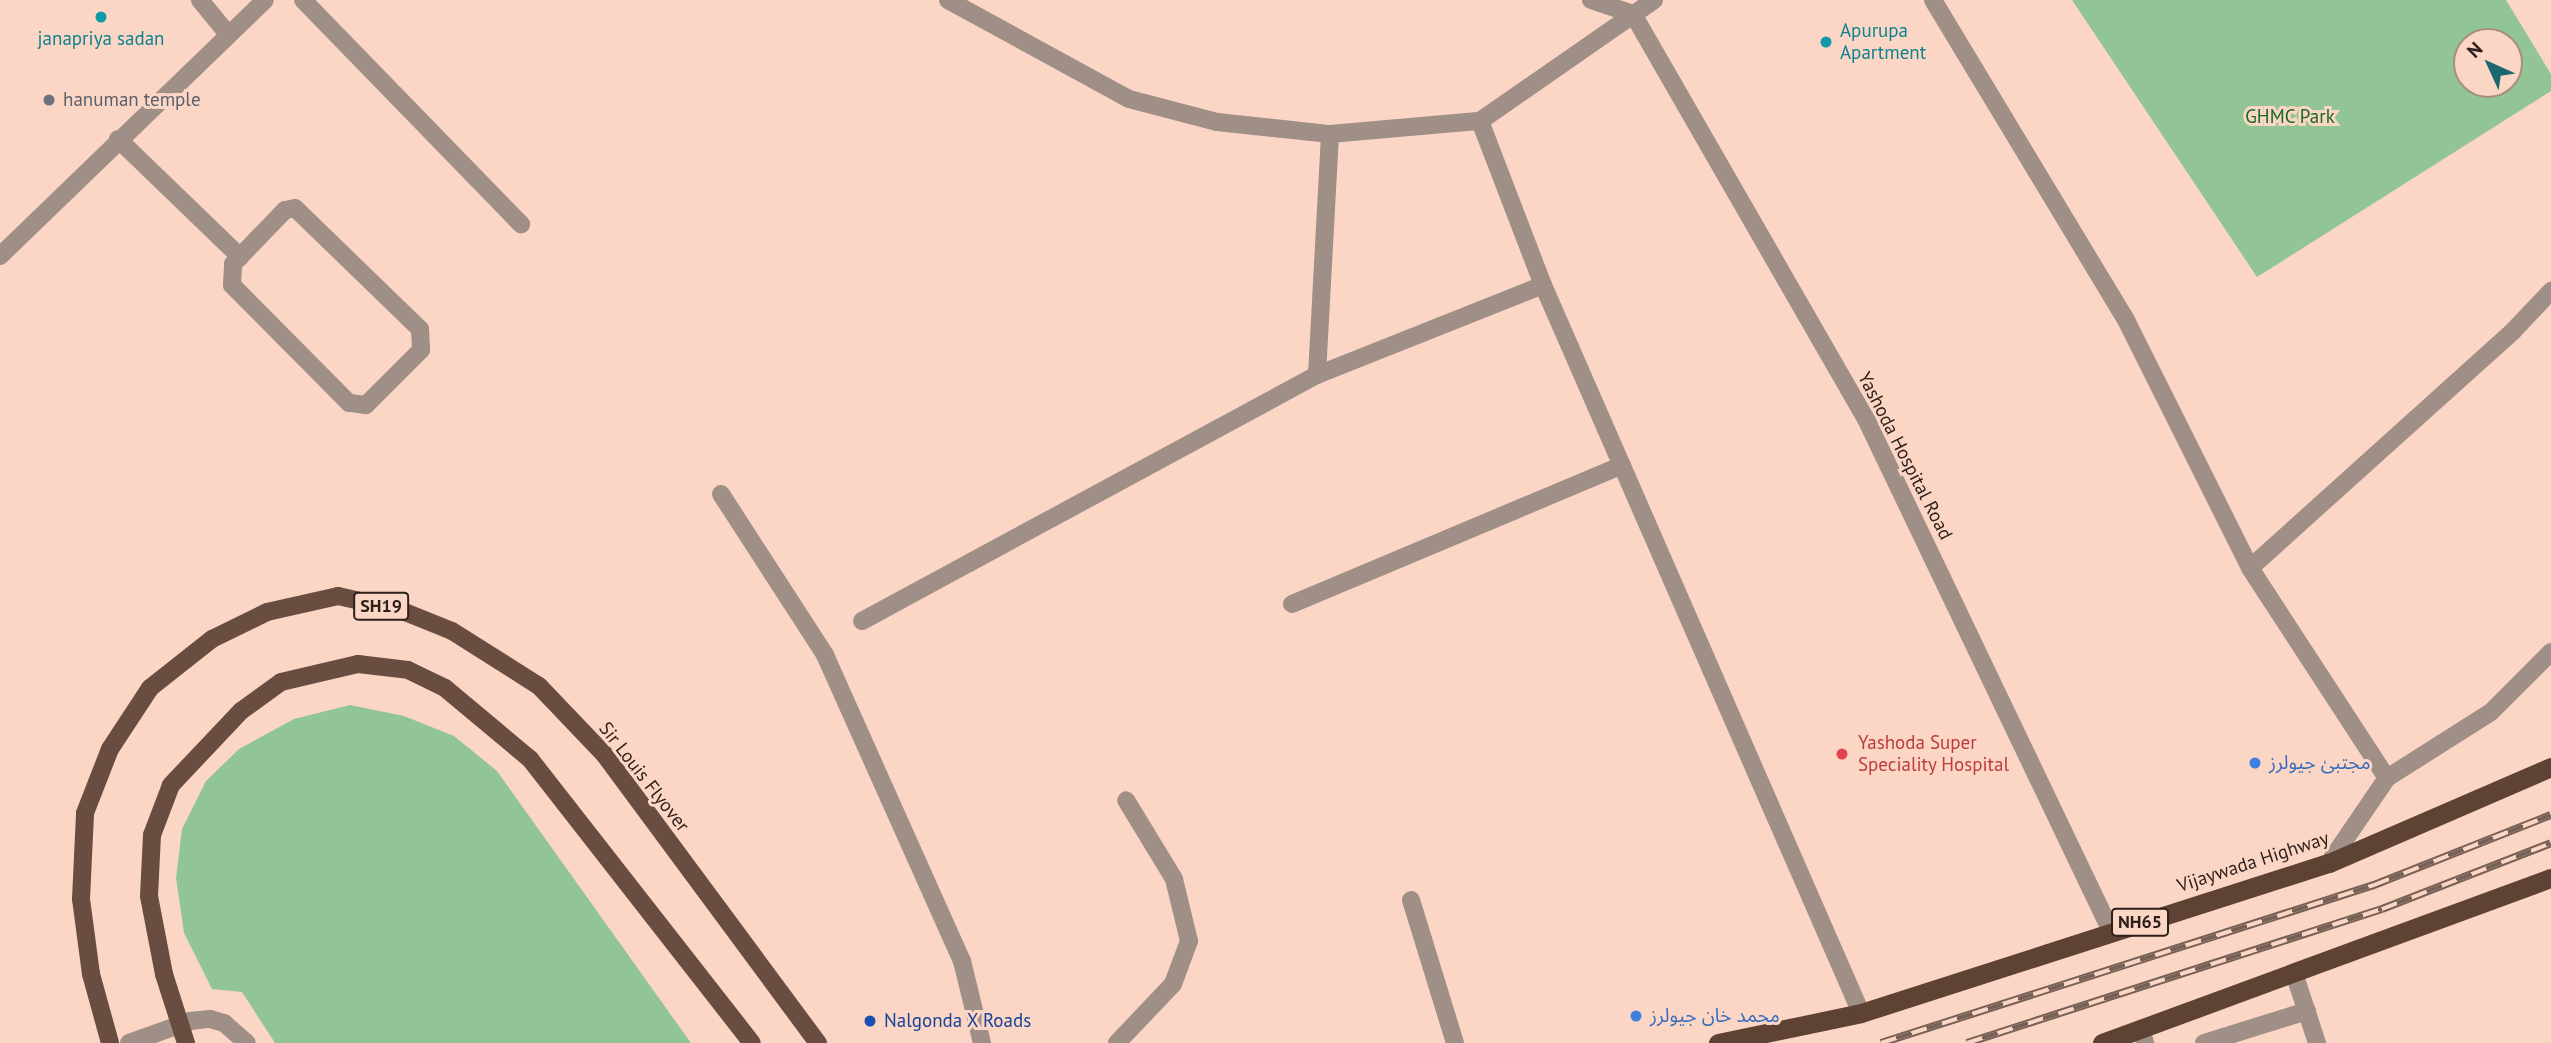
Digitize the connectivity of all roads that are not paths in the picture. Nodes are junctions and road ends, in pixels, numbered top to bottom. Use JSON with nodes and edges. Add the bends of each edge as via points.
{"nodes":[{"id":1,"x":200,"y":0,"type":"edge"},
{"id":2,"x":265,"y":0,"type":"edge"},
{"id":3,"x":303,"y":0,"type":"edge"},
{"id":4,"x":948,"y":0,"type":"edge"},
{"id":5,"x":1591,"y":0,"type":"edge"},
{"id":6,"x":1654,"y":0,"type":"edge"},
{"id":7,"x":1933,"y":0,"type":"edge"},
{"id":8,"x":1633,"y":14,"type":"junction"},
{"id":9,"x":227,"y":33,"type":"junction"},
{"id":10,"x":1480,"y":121,"type":"junction"},
{"id":11,"x":1330,"y":134,"type":"junction"},
{"id":12,"x":118,"y":139,"type":"junction"},
{"id":13,"x":521,"y":224,"type":"dead end"},
{"id":14,"x":0,"y":256,"type":"edge"},
{"id":15,"x":240,"y":257,"type":"junction"},
{"id":16,"x":1543,"y":285,"type":"junction"},
{"id":17,"x":2551,"y":292,"type":"edge"},
{"id":18,"x":1317,"y":375,"type":"junction"},
{"id":19,"x":1622,"y":465,"type":"junction"},
{"id":20,"x":721,"y":494,"type":"dead end"},
{"id":21,"x":2250,"y":568,"type":"junction"},
{"id":22,"x":1292,"y":604,"type":"dead end"},
{"id":23,"x":862,"y":621,"type":"dead end"},
{"id":24,"x":2551,"y":652,"type":"edge"},
{"id":25,"x":2551,"y":767,"type":"edge"},
{"id":26,"x":2387,"y":778,"type":"junction"},
{"id":27,"x":1126,"y":800,"type":"dead end"},
{"id":28,"x":2329,"y":863,"type":"junction"},
{"id":29,"x":2551,"y":878,"type":"edge"},
{"id":30,"x":1411,"y":900,"type":"dead end"},
{"id":31,"x":2111,"y":931,"type":"junction"},
{"id":32,"x":2294,"y":973,"type":"junction"},
{"id":33,"x":2306,"y":1011,"type":"junction"},
{"id":34,"x":1861,"y":1013,"type":"junction"},
{"id":35,"x":2143,"y":1036,"type":"edge"},
{"id":36,"x":110,"y":1043,"type":"edge"},
{"id":37,"x":129,"y":1043,"type":"edge"},
{"id":38,"x":186,"y":1043,"type":"edge"},
{"id":39,"x":247,"y":1043,"type":"edge"},
{"id":40,"x":752,"y":1043,"type":"edge"},
{"id":41,"x":818,"y":1043,"type":"edge"},
{"id":42,"x":982,"y":1043,"type":"edge"},
{"id":43,"x":1116,"y":1043,"type":"edge"},
{"id":44,"x":1455,"y":1043,"type":"edge"},
{"id":45,"x":1718,"y":1043,"type":"edge"},
{"id":46,"x":2102,"y":1043,"type":"edge"},
{"id":47,"x":2204,"y":1043,"type":"edge"},
{"id":48,"x":2317,"y":1043,"type":"edge"}],
"edges":[{"from":1,"to":9,"type":"street"},
{"from":2,"to":9,"type":"street"},
{"from":3,"to":13,"type":"street"},
{"from":4,"to":11,"type":"street","via":[[1129,99],[1217,122]]},
{"from":5,"to":8,"type":"street"},
{"from":6,"to":8,"type":"street"},
{"from":7,"to":21,"type":"street","via":[[2126,320]]},
{"from":8,"to":10,"type":"street"},
{"from":8,"to":31,"type":"street","name":"Yashoda Hospital Road","via":[[1866,419]]},
{"from":9,"to":12,"type":"street"},
{"from":10,"to":11,"type":"street"},
{"from":10,"to":16,"type":"street"},
{"from":11,"to":18,"type":"street"},
{"from":12,"to":14,"type":"street"},
{"from":12,"to":15,"type":"street"},
{"from":15,"to":15,"type":"street","via":[[285,210],[295,208],[420,329],[421,350],[366,405],[349,403],[232,285],[230,272]]},
{"from":16,"to":18,"type":"street"},
{"from":16,"to":19,"type":"street"},
{"from":17,"to":21,"type":"street","via":[[2514,331]]},
{"from":18,"to":23,"type":"street"},
{"from":19,"to":22,"type":"street"},
{"from":19,"to":34,"type":"street"},
{"from":20,"to":42,"type":"street","via":[[825,655],[962,961]]},
{"from":21,"to":26,"type":"street"},
{"from":24,"to":26,"type":"street","via":[[2491,712]]},
{"from":25,"to":28,"type":"highway","name":"Vijaywada Highway","number":"NH65"},
{"from":26,"to":28,"type":"street"},
{"from":27,"to":43,"type":"street","via":[[1174,879],[1189,941],[1173,984]]},
{"from":28,"to":31,"type":"highway","name":"Vijaywada Highway","number":"NH65"},
{"from":29,"to":32,"type":"highway"},
{"from":30,"to":44,"type":"street"},
{"from":31,"to":34,"type":"highway","name":"Vijaywada Highway","number":"NH65"},
{"from":32,"to":33,"type":"street"},
{"from":32,"to":35,"type":"highway"},
{"from":33,"to":47,"type":"street"},
{"from":33,"to":48,"type":"street"},
{"from":34,"to":45,"type":"highway","name":"Vijaywada Highway","number":"NH65"},
{"from":35,"to":46,"type":"highway"},
{"from":36,"to":41,"type":"main road","name":"Sir Louis Flyover","number":"SH19","via":[[91,974],[80,900],[85,813],[110,749],[150,688],[212,639],[267,612],[338,597],[400,610],[452,631],[538,686],[604,754]]},
{"from":37,"to":39,"type":"street","via":[[190,1021],[210,1019],[224,1023]]},
{"from":38,"to":40,"type":"main road","bridge":true,"via":[[164,974],[149,896],[152,835],[171,785],[241,711],[281,682],[358,664],[408,670],[445,688],[530,759]]}]}
